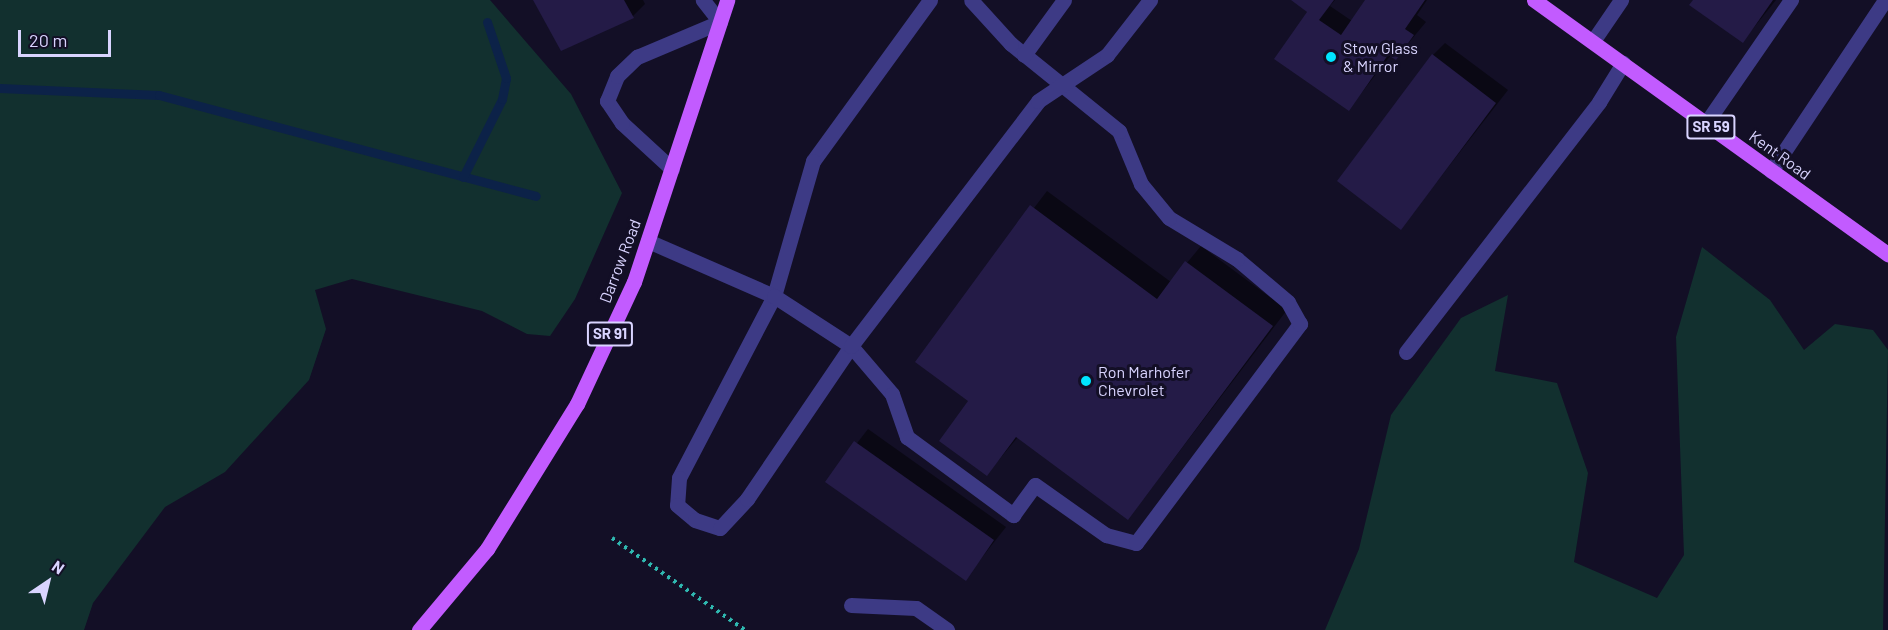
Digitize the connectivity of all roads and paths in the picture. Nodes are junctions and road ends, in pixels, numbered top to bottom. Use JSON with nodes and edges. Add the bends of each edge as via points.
{"nodes":[{"id":1,"x":703,"y":0,"type":"edge"},
{"id":2,"x":727,"y":0,"type":"edge"},
{"id":3,"x":930,"y":0,"type":"edge"},
{"id":4,"x":971,"y":0,"type":"edge"},
{"id":5,"x":1064,"y":0,"type":"edge"},
{"id":6,"x":1150,"y":0,"type":"edge"},
{"id":7,"x":1534,"y":0,"type":"edge"},
{"id":8,"x":1621,"y":0,"type":"edge"},
{"id":9,"x":1791,"y":0,"type":"edge"},
{"id":10,"x":1885,"y":0,"type":"edge"},
{"id":11,"x":720,"y":22,"type":"junction"},
{"id":12,"x":1593,"y":40,"type":"junction"},
{"id":13,"x":1024,"y":55,"type":"junction"},
{"id":14,"x":1623,"y":63,"type":"junction"},
{"id":15,"x":1060,"y":84,"type":"junction"},
{"id":16,"x":1706,"y":123,"type":"junction"},
{"id":17,"x":672,"y":169,"type":"junction"},
{"id":18,"x":1771,"y":171,"type":"junction"},
{"id":19,"x":648,"y":241,"type":"junction"},
{"id":20,"x":1888,"y":254,"type":"edge"},
{"id":21,"x":774,"y":296,"type":"junction"},
{"id":22,"x":851,"y":346,"type":"junction"},
{"id":23,"x":1406,"y":352,"type":"dead end"},
{"id":24,"x":612,"y":538,"type":"dead end"},
{"id":25,"x":851,"y":605,"type":"dead end"},
{"id":26,"x":419,"y":630,"type":"edge"},
{"id":27,"x":745,"y":630,"type":"edge"},
{"id":28,"x":947,"y":630,"type":"edge"}],
"edges":[{"from":1,"to":11,"type":"street"},
{"from":2,"to":11,"type":"main road","name":"Darrow Road","number":"SR 91"},
{"from":3,"to":21,"type":"street","via":[[813,161]]},
{"from":4,"to":13,"type":"street"},
{"from":5,"to":13,"type":"street"},
{"from":6,"to":15,"type":"street","via":[[1107,55]]},
{"from":7,"to":12,"type":"main road","name":"Kent Road","number":"SR 59"},
{"from":8,"to":12,"type":"street"},
{"from":9,"to":16,"type":"street"},
{"from":10,"to":18,"type":"street"},
{"from":11,"to":17,"type":"main road","name":"Darrow Road","number":"SR 91"},
{"from":11,"to":17,"type":"street","via":[[637,57],[616,76],[607,100],[622,123]]},
{"from":12,"to":14,"type":"main road","name":"Kent Road","number":"SR 59"},
{"from":13,"to":15,"type":"street"},
{"from":14,"to":16,"type":"main road","name":"Kent Road","number":"SR 59"},
{"from":14,"to":23,"type":"street"},
{"from":15,"to":22,"type":"street","via":[[1038,101]]},
{"from":15,"to":22,"type":"street","via":[[1119,131],[1141,184],[1169,218],[1237,259],[1288,302],[1300,324],[1154,525],[1136,543],[1106,535],[1035,485],[1013,515],[908,437],[892,394]]},
{"from":16,"to":18,"type":"main road","name":"Kent Road","number":"SR 59"},
{"from":17,"to":19,"type":"main road","name":"Darrow Road","number":"SR 91"},
{"from":18,"to":20,"type":"main road","name":"Kent Road","number":"SR 59"},
{"from":19,"to":21,"type":"street"},
{"from":19,"to":26,"type":"main road","name":"Darrow Road","number":"SR 91","via":[[577,404],[487,549]]},
{"from":21,"to":22,"type":"street"},
{"from":21,"to":22,"type":"street","via":[[679,478],[677,505],[695,520],[720,528],[747,499]]},
{"from":24,"to":27,"type":"path"},
{"from":25,"to":28,"type":"street","via":[[916,608]]}]}
